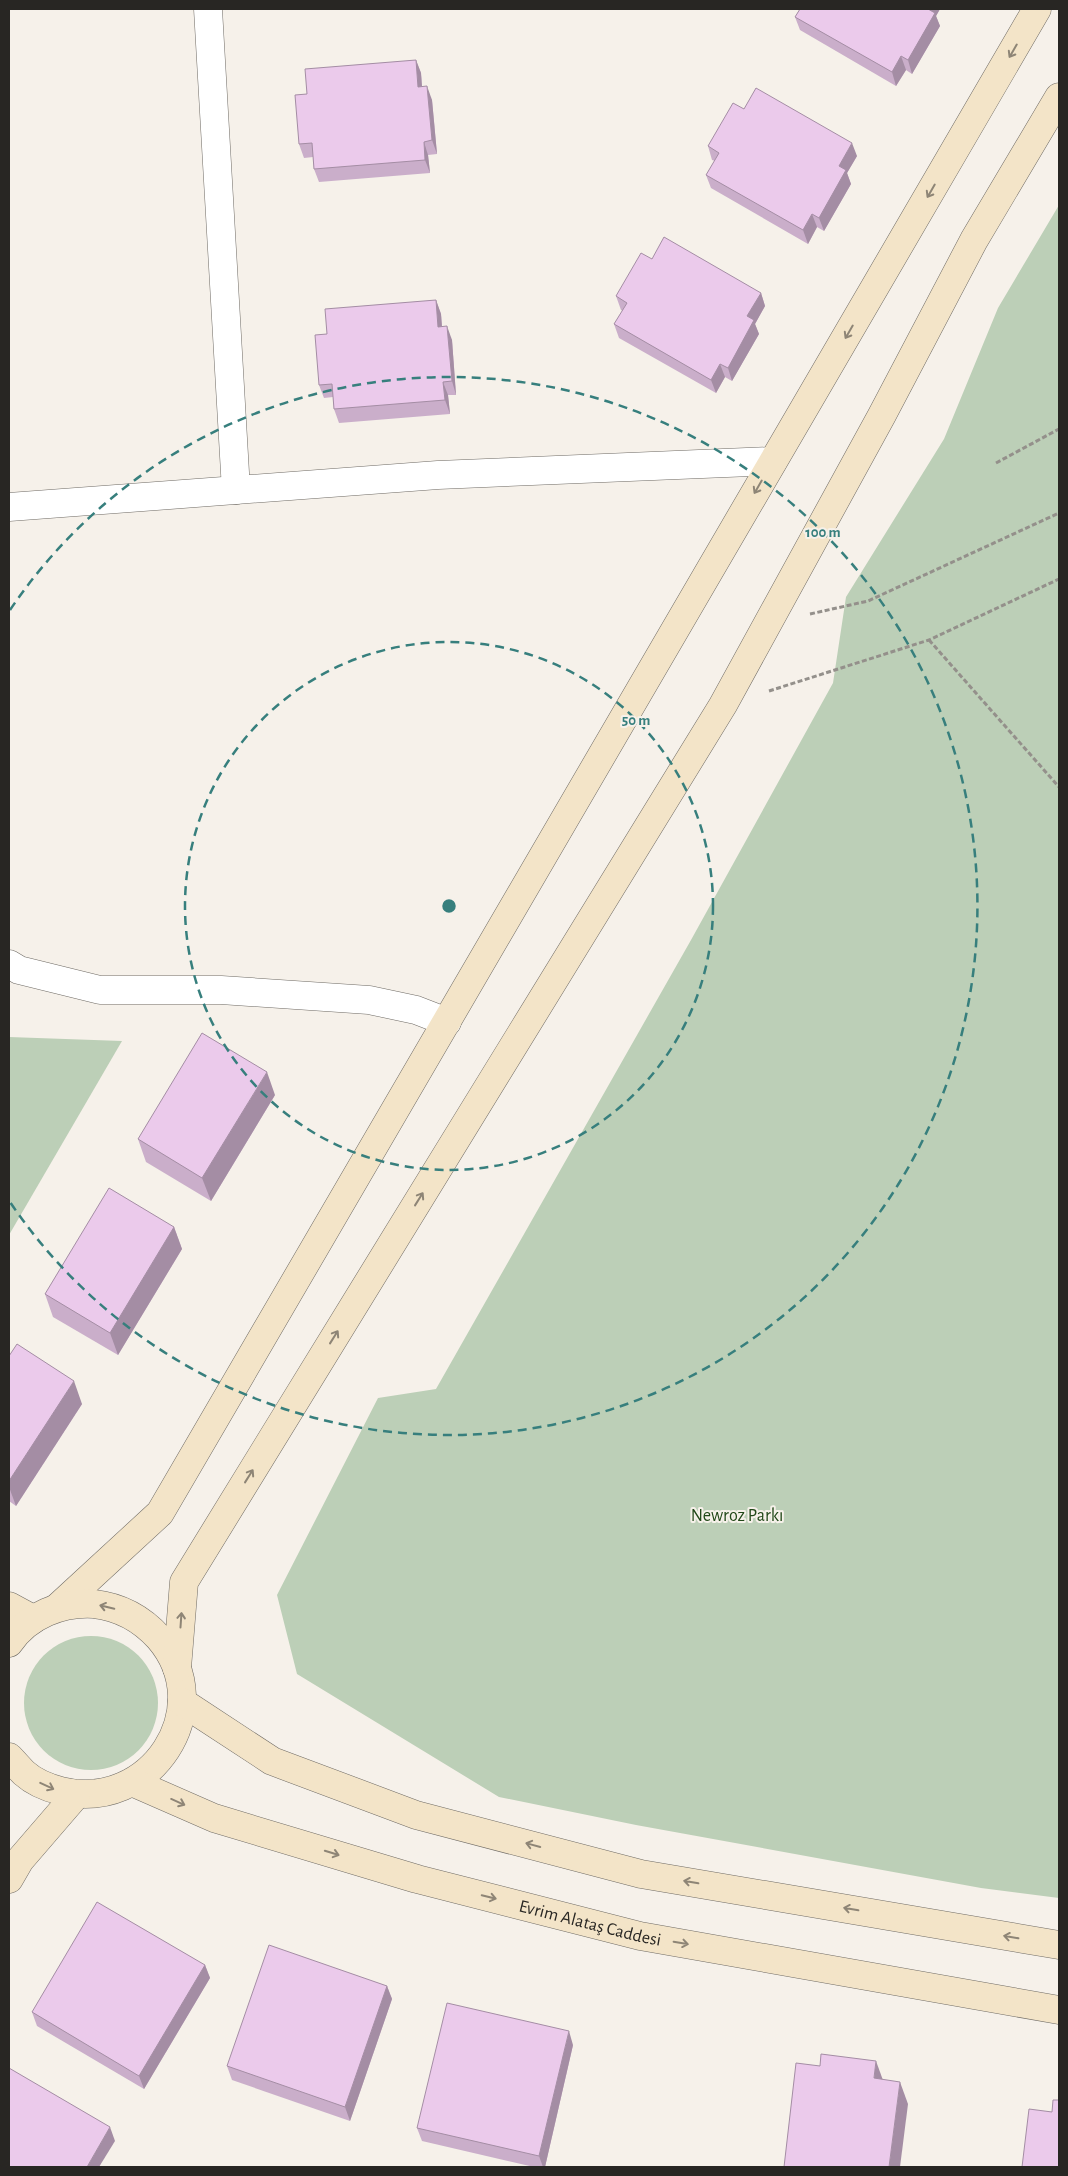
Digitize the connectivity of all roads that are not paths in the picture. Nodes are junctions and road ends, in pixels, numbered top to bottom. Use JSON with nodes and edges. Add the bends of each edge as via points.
{"nodes":[{"id":1,"x":208,"y":9,"type":"edge"},
{"id":2,"x":1038,"y":9,"type":"edge"},
{"id":3,"x":1059,"y":98,"type":"edge"},
{"id":4,"x":773,"y":461,"type":"junction"},
{"id":5,"x":236,"y":490,"type":"junction"},
{"id":6,"x":9,"y":507,"type":"edge"},
{"id":7,"x":9,"y":964,"type":"edge"},
{"id":8,"x":447,"y":1022,"type":"junction"},
{"id":9,"x":9,"y":1606,"type":"edge"},
{"id":10,"x":58,"y":1607,"type":"junction"},
{"id":11,"x":33,"y":1619,"type":"junction"},
{"id":12,"x":9,"y":1643,"type":"edge"},
{"id":13,"x":177,"y":1668,"type":"junction"},
{"id":14,"x":182,"y":1702,"type":"junction"},
{"id":15,"x":9,"y":1757,"type":"edge"},
{"id":16,"x":134,"y":1783,"type":"junction"},
{"id":17,"x":76,"y":1795,"type":"junction"},
{"id":18,"x":9,"y":1879,"type":"edge"},
{"id":19,"x":1059,"y":1945,"type":"edge"},
{"id":20,"x":1059,"y":2010,"type":"edge"}],
"edges":[{"from":1,"to":5,"type":"street"},
{"from":2,"to":4,"type":"main road","one_way":true},
{"from":13,"to":3,"type":"main road","one_way":true,"via":[[184,1582],[723,705],[974,240]]},
{"from":4,"to":5,"type":"street","via":[[438,476]]},
{"from":4,"to":8,"type":"main road","one_way":true},
{"from":5,"to":6,"type":"street"},
{"from":7,"to":8,"type":"street","via":[[19,970],[100,990],[221,990],[368,1000],[416,1010]]},
{"from":8,"to":10,"type":"main road","via":[[160,1513]]},
{"from":9,"to":11,"type":"main road"},
{"from":10,"to":11,"type":"main road"},
{"from":13,"to":10,"type":"main road","one_way":true,"via":[[166,1646],[150,1628],[130,1614],[82,1603]]},
{"from":11,"to":12,"type":"main road"},
{"from":13,"to":14,"type":"main road"},
{"from":14,"to":16,"type":"main road","via":[[176,1734],[159,1762]]},
{"from":19,"to":14,"type":"main road","one_way":true,"via":[[641,1874],[416,1815],[272,1761]]},
{"from":15,"to":17,"type":"main road","one_way":true,"via":[[25,1774],[49,1788]]},
{"from":16,"to":17,"type":"main road","via":[[103,1794]]},
{"from":16,"to":20,"type":"main road","name":"Evrim Alataş Caddesi","one_way":true,"via":[[214,1818],[417,1879],[640,1936]]},
{"from":17,"to":18,"type":"main road","via":[[20,1860]]}]}
